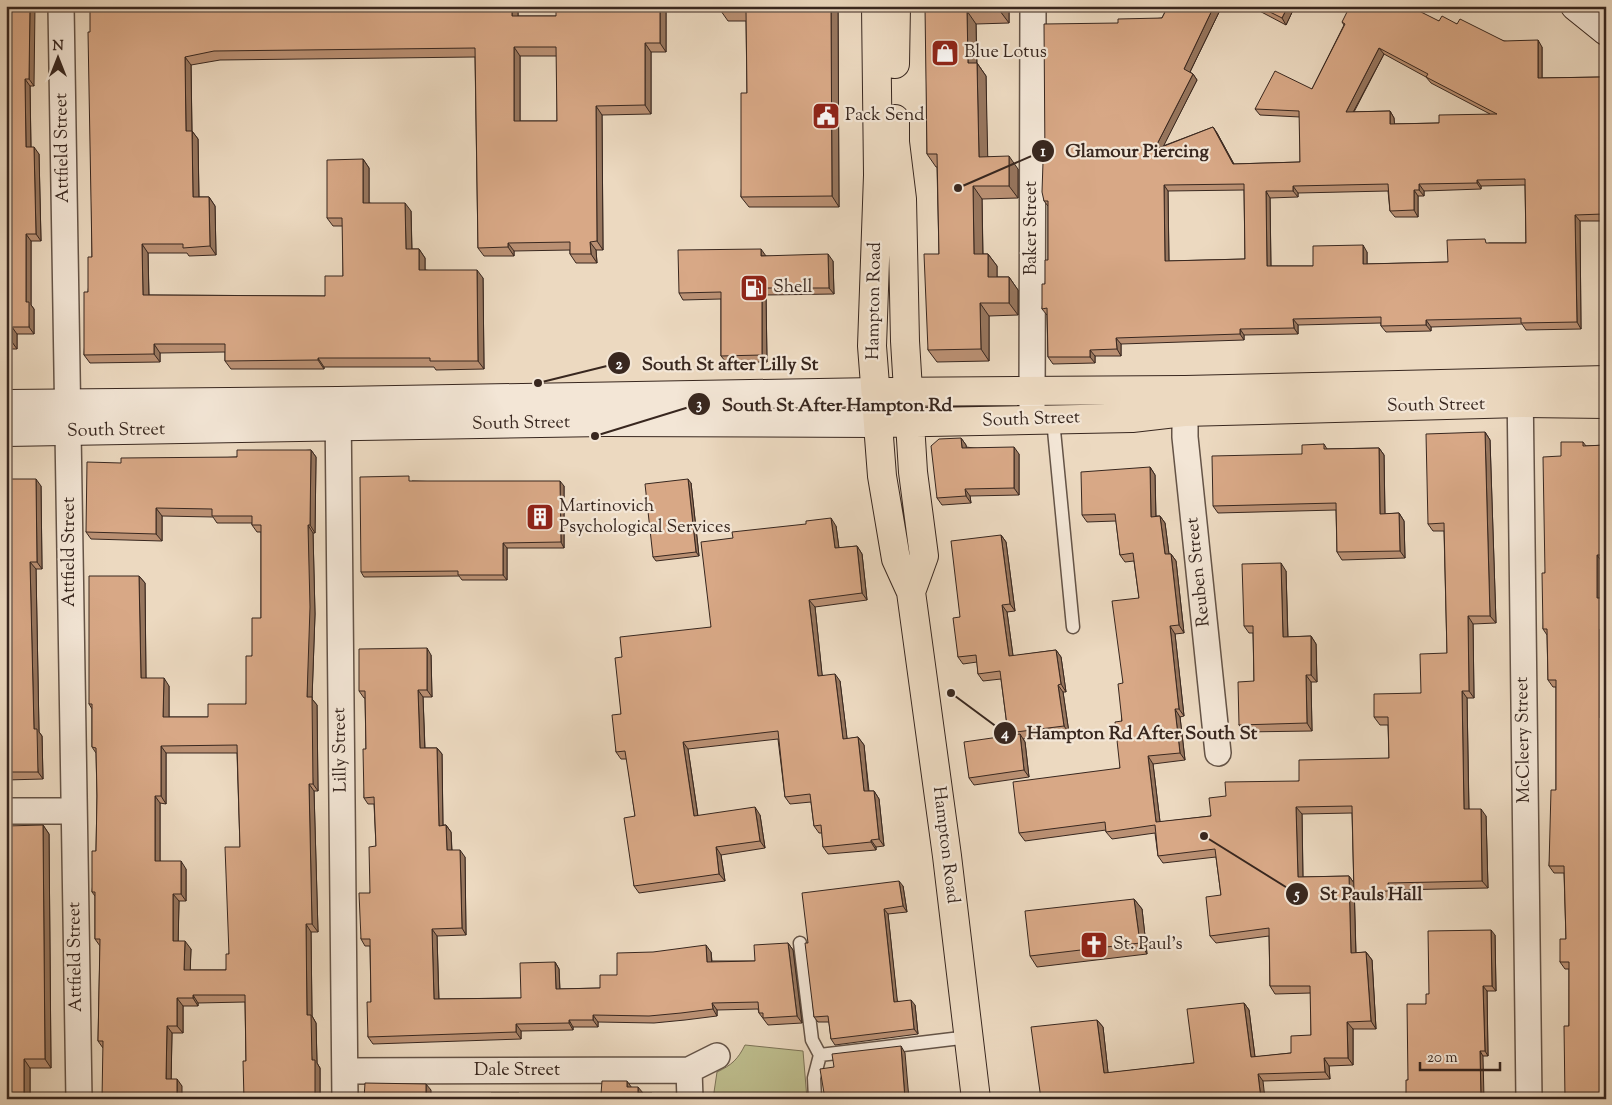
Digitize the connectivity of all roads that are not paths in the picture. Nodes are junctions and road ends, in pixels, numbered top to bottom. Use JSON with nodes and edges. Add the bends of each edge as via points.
{"nodes":[{"id":1,"x":61,"y":6,"type":"edge"},
{"id":2,"x":876,"y":6,"type":"edge"},
{"id":3,"x":896,"y":6,"type":"edge"},
{"id":4,"x":1033,"y":6,"type":"edge"},
{"id":5,"x":1575,"y":6,"type":"edge"},
{"id":6,"x":1606,"y":31,"type":"edge"},
{"id":7,"x":1606,"y":380,"type":"edge"},
{"id":8,"x":1032,"y":390,"type":"junction"},
{"id":9,"x":876,"y":392,"type":"junction"},
{"id":10,"x":908,"y":392,"type":"junction"},
{"id":11,"x":1520,"y":392,"type":"junction"},
{"id":12,"x":1184,"y":401,"type":"junction"},
{"id":13,"x":67,"y":403,"type":"junction"},
{"id":14,"x":6,"y":404,"type":"edge"},
{"id":15,"x":1606,"y":404,"type":"edge"},
{"id":16,"x":338,"y":414,"type":"junction"},
{"id":17,"x":1043,"y":420,"type":"junction"},
{"id":18,"x":910,"y":422,"type":"junction"},
{"id":19,"x":878,"y":423,"type":"junction"},
{"id":20,"x":6,"y":432,"type":"edge"},
{"id":21,"x":69,"y":432,"type":"junction"},
{"id":22,"x":912,"y":592,"type":"junction"},
{"id":23,"x":1073,"y":627,"type":"dead end"},
{"id":24,"x":1218,"y":753,"type":"dead end"},
{"id":25,"x":6,"y":812,"type":"edge"},
{"id":26,"x":73,"y":812,"type":"junction"},
{"id":27,"x":800,"y":943,"type":"dead end"},
{"id":28,"x":969,"y":1037,"type":"junction"},
{"id":29,"x":820,"y":1055,"type":"junction"},
{"id":30,"x":717,"y":1056,"type":"dead end"},
{"id":31,"x":689,"y":1070,"type":"junction"},
{"id":32,"x":345,"y":1071,"type":"junction"},
{"id":33,"x":79,"y":1099,"type":"edge"},
{"id":34,"x":345,"y":1099,"type":"edge"},
{"id":35,"x":690,"y":1099,"type":"edge"},
{"id":36,"x":816,"y":1099,"type":"edge"},
{"id":37,"x":976,"y":1099,"type":"edge"},
{"id":38,"x":1529,"y":1099,"type":"edge"}],
"edges":[{"from":1,"to":13,"type":"street","name":"Attfield Street"},
{"from":2,"to":9,"type":"main road","name":"Hampton Road","via":[[878,175],[872,346]]},
{"from":3,"to":10,"type":"main road","name":"Hampton Road","via":[[895,142],[902,199]]},
{"from":4,"to":8,"type":"street","name":"Baker Street"},
{"from":5,"to":6,"type":"main road"},
{"from":7,"to":11,"type":"main road","name":"South Street"},
{"from":8,"to":10,"type":"main road","name":"South Street"},
{"from":8,"to":12,"type":"main road","name":"South Street"},
{"from":8,"to":17,"type":"street","name":"Baker Street"},
{"from":9,"to":10,"type":"main road","name":"South Street"},
{"from":9,"to":16,"type":"main road","name":"South Street"},
{"from":9,"to":19,"type":"main road","name":"Hampton Road"},
{"from":10,"to":18,"type":"main road","name":"Hampton Road"},
{"from":11,"to":12,"type":"main road","name":"South Street"},
{"from":11,"to":15,"type":"main road","name":"South Street"},
{"from":11,"to":38,"type":"street","name":"McCleery Street"},
{"from":12,"to":17,"type":"main road","name":"South Street","via":[[1132,418]]},
{"from":12,"to":24,"type":"street","name":"Reuben Street"},
{"from":13,"to":14,"type":"main road","name":"South Street"},
{"from":13,"to":16,"type":"main road","name":"South Street"},
{"from":13,"to":21,"type":"street","name":"Attfield Street"},
{"from":16,"to":19,"type":"main road","name":"South Street","via":[[615,422]]},
{"from":16,"to":21,"type":"main road","name":"South Street"},
{"from":16,"to":32,"type":"street","name":"Lilly Street"},
{"from":17,"to":18,"type":"main road","name":"South Street"},
{"from":17,"to":23,"type":"lane"},
{"from":18,"to":19,"type":"main road","name":"South Street"},
{"from":18,"to":22,"type":"main road","name":"Hampton Road","via":[[924,556]]},
{"from":19,"to":22,"type":"main road","name":"Hampton Road","via":[[882,476],[896,559]]},
{"from":20,"to":21,"type":"main road","name":"South Street"},
{"from":21,"to":26,"type":"street","name":"Attfield Street"},
{"from":22,"to":28,"type":"main road","name":"Hampton Road"},
{"from":25,"to":26,"type":"street"},
{"from":26,"to":33,"type":"street","name":"Attfield Street"},
{"from":27,"to":29,"type":"lane","via":[[812,1040]]},
{"from":28,"to":29,"type":"lane"},
{"from":28,"to":37,"type":"main road","name":"Hampton Road"},
{"from":29,"to":36,"type":"lane","via":[[814,1078]]},
{"from":30,"to":31,"type":"street","name":"Dale Street"},
{"from":31,"to":32,"type":"street","name":"Dale Street"},
{"from":31,"to":35,"type":"street"},
{"from":32,"to":34,"type":"street","name":"Lilly Street"}]}
